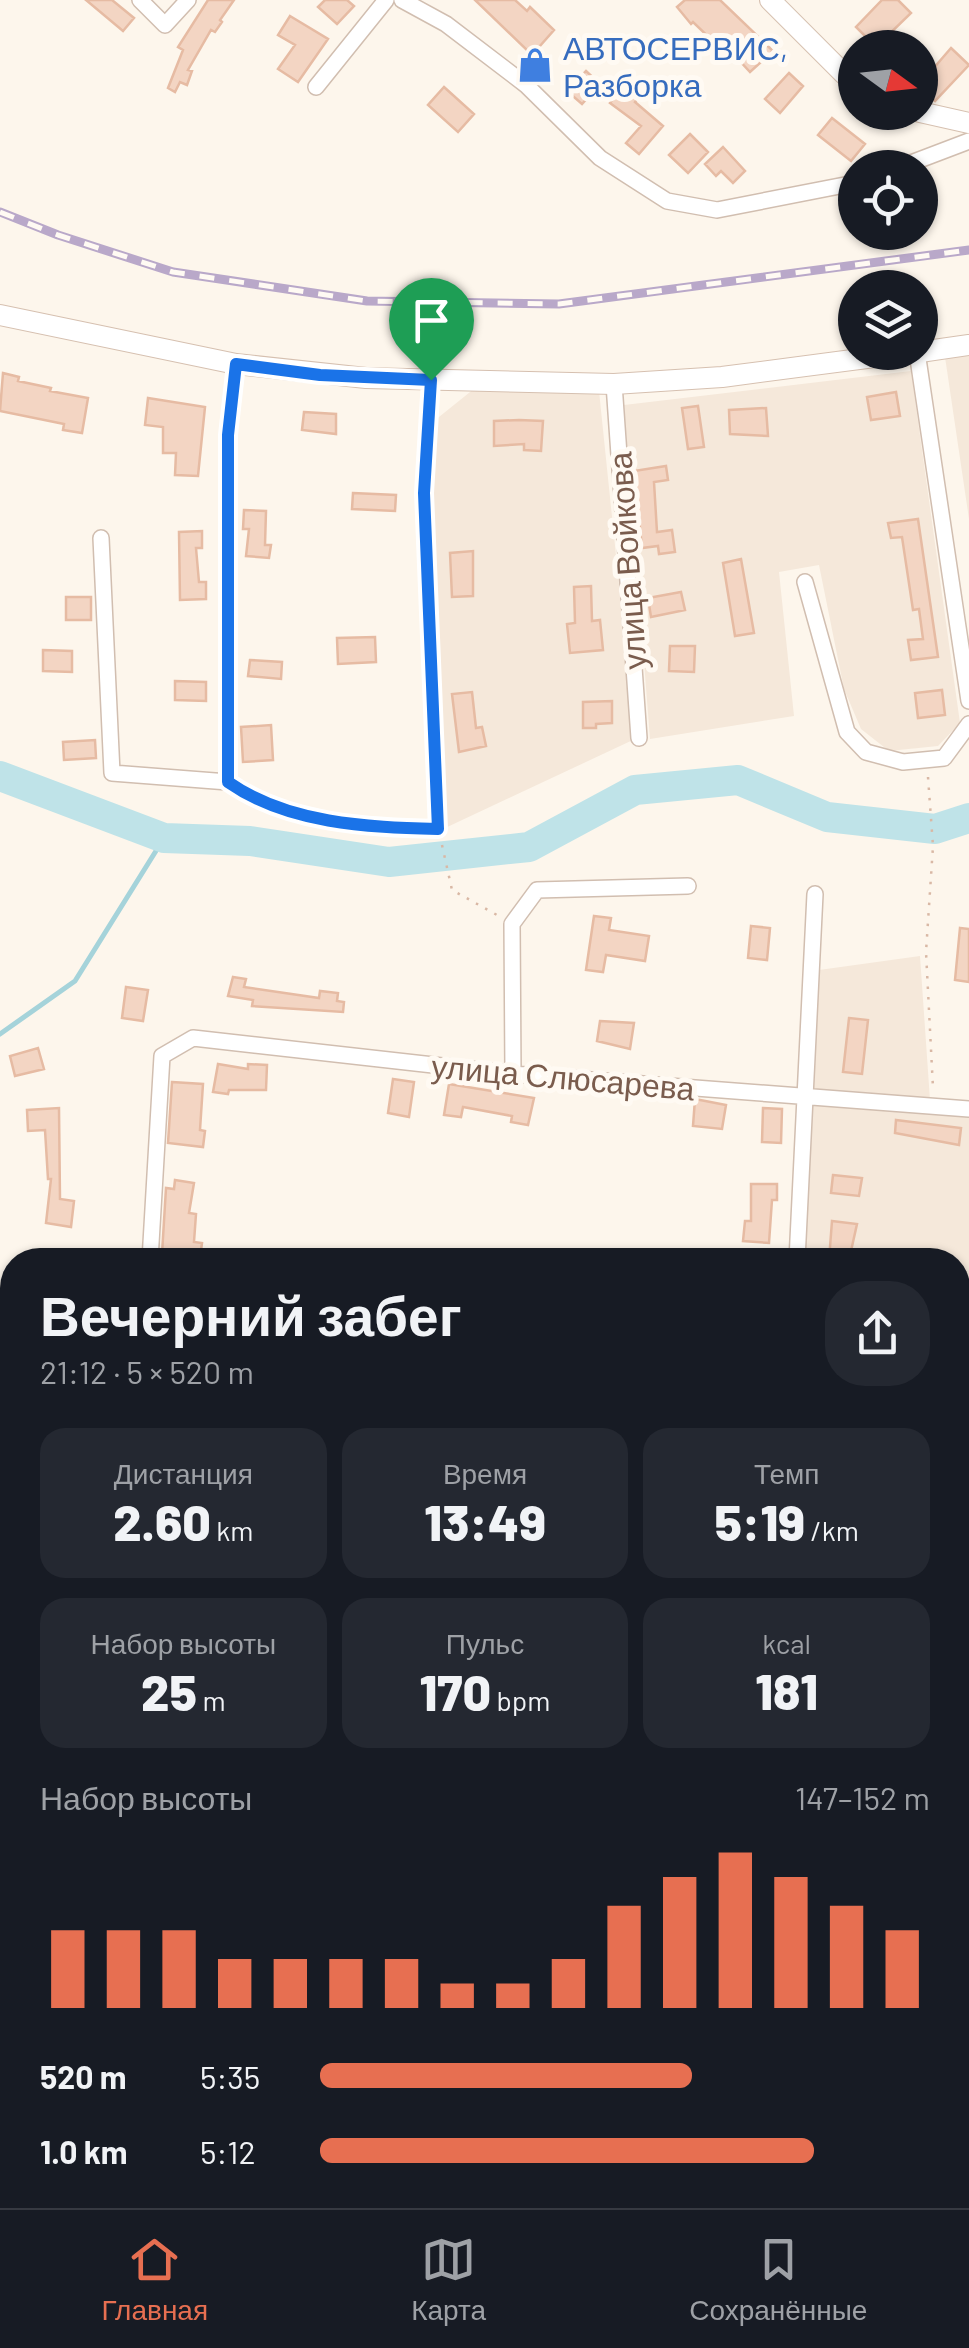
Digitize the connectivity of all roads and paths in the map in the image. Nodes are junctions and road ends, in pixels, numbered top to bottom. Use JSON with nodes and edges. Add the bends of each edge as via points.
{"nodes":[{"id":1,"x":140,"y":0,"type":"edge"},
{"id":2,"x":188,"y":0,"type":"edge"},
{"id":3,"x":386,"y":0,"type":"edge"},
{"id":4,"x":402,"y":0,"type":"edge"},
{"id":5,"x":770,"y":0,"type":"edge"},
{"id":6,"x":838,"y":68,"type":"edge"},
{"id":7,"x":316,"y":87,"type":"dead end"},
{"id":8,"x":938,"y":116,"type":"edge"},
{"id":9,"x":969,"y":123,"type":"edge"},
{"id":10,"x":969,"y":141,"type":"edge"},
{"id":11,"x":938,"y":153,"type":"edge"},
{"id":12,"x":838,"y":186,"type":"edge"},
{"id":13,"x":0,"y":315,"type":"edge"},
{"id":14,"x":969,"y":345,"type":"edge"},
{"id":15,"x":938,"y":349,"type":"edge"},
{"id":16,"x":838,"y":362,"type":"edge"},
{"id":17,"x":236,"y":364,"type":"junction"},
{"id":18,"x":920,"y":370,"type":"edge"},
{"id":19,"x":431,"y":380,"type":"junction"},
{"id":20,"x":614,"y":384,"type":"junction"},
{"id":21,"x":101,"y":538,"type":"dead end"},
{"id":22,"x":804,"y":582,"type":"dead end"},
{"id":23,"x":969,"y":701,"type":"edge"},
{"id":24,"x":969,"y":724,"type":"edge"},
{"id":25,"x":638,"y":738,"type":"dead end"},
{"id":26,"x":228,"y":782,"type":"junction"},
{"id":27,"x":928,"y":794,"type":"dead end"},
{"id":28,"x":438,"y":829,"type":"junction"},
{"id":29,"x":688,"y":886,"type":"dead end"},
{"id":30,"x":815,"y":894,"type":"dead end"},
{"id":31,"x":512,"y":924,"type":"junction"},
{"id":32,"x":513,"y":1074,"type":"junction"},
{"id":33,"x":805,"y":1097,"type":"junction"},
{"id":34,"x":934,"y":1106,"type":"junction"},
{"id":35,"x":969,"y":1109,"type":"edge"},
{"id":36,"x":151,"y":1248,"type":"edge"},
{"id":37,"x":797,"y":1248,"type":"edge"}],
"edges":[{"from":1,"to":2,"type":"street","via":[[165,24]]},
{"from":3,"to":7,"type":"street"},
{"from":4,"to":12,"type":"street","via":[[446,24],[526,85],[600,158],[667,201],[717,210]]},
{"from":5,"to":6,"type":"street"},
{"from":8,"to":9,"type":"street"},
{"from":10,"to":11,"type":"street"},
{"from":13,"to":17,"type":"street"},
{"from":14,"to":15,"type":"street"},
{"from":16,"to":20,"type":"street"},
{"from":17,"to":19,"type":"street"},
{"from":17,"to":26,"type":"street","via":[[228,435]]},
{"from":18,"to":23,"type":"street"},
{"from":19,"to":20,"type":"street"},
{"from":19,"to":28,"type":"street","via":[[424,493]]},
{"from":20,"to":25,"type":"street","name":"улица Войкова"},
{"from":21,"to":26,"type":"street","via":[[112,773]]},
{"from":22,"to":24,"type":"street","via":[[847,732],[866,752],[903,762],[944,758]]},
{"from":26,"to":28,"type":"lane","via":[[256,802],[321,819]]},
{"from":27,"to":34,"type":"path","via":[[933,846],[926,952]]},
{"from":28,"to":31,"type":"path","via":[[452,890]]},
{"from":29,"to":31,"type":"street","via":[[537,890]]},
{"from":30,"to":33,"type":"street"},
{"from":31,"to":32,"type":"street"},
{"from":32,"to":33,"type":"street","name":"улица Слюсарева"},
{"from":32,"to":36,"type":"street","name":"улица Слюсарева","via":[[193,1038],[162,1056]]},
{"from":33,"to":34,"type":"street","name":"улица Слюсарева"},
{"from":33,"to":37,"type":"street"},
{"from":34,"to":35,"type":"street","name":"улица Слюсарева"}]}
